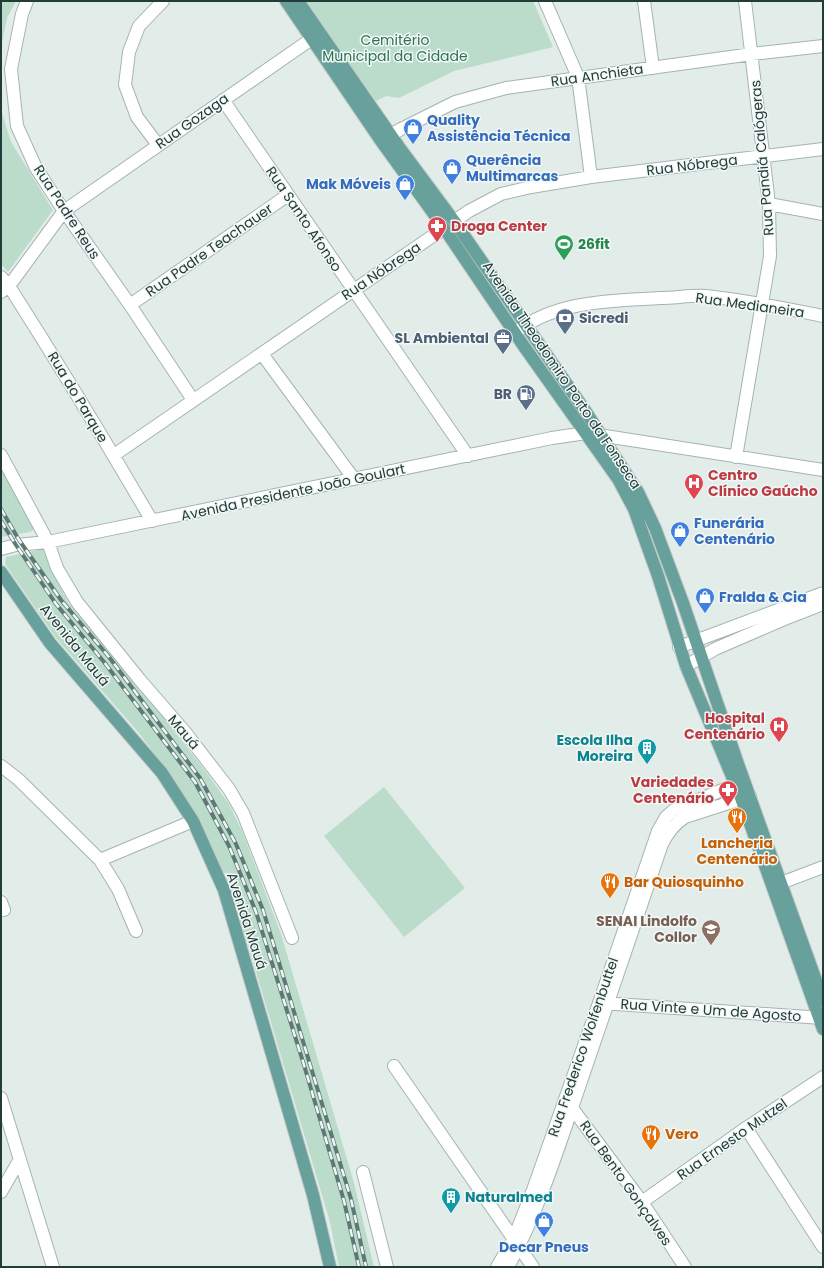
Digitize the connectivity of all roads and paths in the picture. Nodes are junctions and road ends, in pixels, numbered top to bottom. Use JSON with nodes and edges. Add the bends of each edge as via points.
{"nodes":[{"id":1,"x":27,"y":1,"type":"edge"},
{"id":2,"x":163,"y":1,"type":"edge"},
{"id":3,"x":545,"y":1,"type":"edge"},
{"id":4,"x":644,"y":1,"type":"edge"},
{"id":5,"x":745,"y":1,"type":"edge"},
{"id":6,"x":291,"y":2,"type":"edge"},
{"id":7,"x":316,"y":36,"type":"junction"},
{"id":8,"x":823,"y":46,"type":"edge"},
{"id":9,"x":752,"y":54,"type":"junction"},
{"id":10,"x":653,"y":68,"type":"junction"},
{"id":11,"x":578,"y":77,"type":"junction"},
{"id":12,"x":223,"y":100,"type":"junction"},
{"id":13,"x":386,"y":138,"type":"junction"},
{"id":14,"x":158,"y":145,"type":"junction"},
{"id":15,"x":823,"y":149,"type":"edge"},
{"id":16,"x":764,"y":157,"type":"junction"},
{"id":17,"x":591,"y":178,"type":"junction"},
{"id":18,"x":288,"y":195,"type":"junction"},
{"id":19,"x":769,"y":204,"type":"junction"},
{"id":20,"x":64,"y":211,"type":"junction"},
{"id":21,"x":823,"y":214,"type":"edge"},
{"id":22,"x":449,"y":225,"type":"junction"},
{"id":23,"x":482,"y":262,"type":"junction"},
{"id":24,"x":472,"y":269,"type":"junction"},
{"id":25,"x":4,"y":285,"type":"edge"},
{"id":26,"x":353,"y":290,"type":"junction"},
{"id":27,"x":507,"y":298,"type":"junction"},
{"id":28,"x":763,"y":304,"type":"junction"},
{"id":29,"x":130,"y":305,"type":"junction"},
{"id":30,"x":497,"y":306,"type":"junction"},
{"id":31,"x":823,"y":316,"type":"edge"},
{"id":32,"x":525,"y":325,"type":"junction"},
{"id":33,"x":515,"y":333,"type":"junction"},
{"id":34,"x":262,"y":354,"type":"junction"},
{"id":35,"x":548,"y":358,"type":"junction"},
{"id":36,"x":538,"y":366,"type":"junction"},
{"id":37,"x":577,"y":399,"type":"junction"},
{"id":38,"x":193,"y":400,"type":"junction"},
{"id":39,"x":566,"y":406,"type":"junction"},
{"id":40,"x":586,"y":433,"type":"junction"},
{"id":41,"x":602,"y":436,"type":"junction"},
{"id":42,"x":1,"y":455,"type":"edge"},
{"id":43,"x":114,"y":456,"type":"junction"},
{"id":44,"x":468,"y":456,"type":"junction"},
{"id":45,"x":736,"y":457,"type":"junction"},
{"id":46,"x":823,"y":470,"type":"edge"},
{"id":47,"x":623,"y":476,"type":"junction"},
{"id":48,"x":354,"y":479,"type":"junction"},
{"id":49,"x":152,"y":521,"type":"junction"},
{"id":50,"x":659,"y":540,"type":"junction"},
{"id":51,"x":48,"y":542,"type":"junction"},
{"id":52,"x":647,"y":544,"type":"junction"},
{"id":53,"x":1,"y":548,"type":"edge"},
{"id":54,"x":671,"y":570,"type":"junction"},
{"id":55,"x":1,"y":572,"type":"edge"},
{"id":56,"x":658,"y":576,"type":"junction"},
{"id":57,"x":823,"y":593,"type":"edge"},
{"id":58,"x":823,"y":604,"type":"edge"},
{"id":59,"x":695,"y":641,"type":"junction"},
{"id":60,"x":679,"y":647,"type":"junction"},
{"id":61,"x":701,"y":657,"type":"junction"},
{"id":62,"x":686,"y":666,"type":"junction"},
{"id":63,"x":722,"y":719,"type":"junction"},
{"id":64,"x":710,"y":723,"type":"junction"},
{"id":65,"x":1,"y":766,"type":"edge"},
{"id":66,"x":740,"y":783,"type":"junction"},
{"id":67,"x":745,"y":797,"type":"junction"},
{"id":68,"x":193,"y":821,"type":"junction"},
{"id":69,"x":100,"y":860,"type":"junction"},
{"id":70,"x":823,"y":867,"type":"edge"},
{"id":71,"x":777,"y":884,"type":"junction"},
{"id":72,"x":637,"y":906,"type":"junction"},
{"id":73,"x":136,"y":931,"type":"dead end"},
{"id":74,"x":292,"y":938,"type":"dead end"},
{"id":75,"x":823,"y":1000,"type":"edge"},
{"id":76,"x":604,"y":1003,"type":"junction"},
{"id":77,"x":821,"y":1018,"type":"edge"},
{"id":78,"x":823,"y":1029,"type":"edge"},
{"id":79,"x":394,"y":1066,"type":"dead end"},
{"id":80,"x":823,"y":1077,"type":"edge"},
{"id":81,"x":1,"y":1098,"type":"edge"},
{"id":82,"x":568,"y":1105,"type":"junction"},
{"id":83,"x":746,"y":1128,"type":"junction"},
{"id":84,"x":20,"y":1159,"type":"junction"},
{"id":85,"x":363,"y":1172,"type":"dead end"},
{"id":86,"x":2,"y":1185,"type":"edge"},
{"id":87,"x":642,"y":1202,"type":"junction"},
{"id":88,"x":516,"y":1242,"type":"junction"},
{"id":89,"x":823,"y":1247,"type":"edge"},
{"id":90,"x":53,"y":1267,"type":"edge"},
{"id":91,"x":330,"y":1267,"type":"edge"},
{"id":92,"x":387,"y":1267,"type":"edge"},
{"id":93,"x":497,"y":1267,"type":"edge"},
{"id":94,"x":508,"y":1267,"type":"edge"},
{"id":95,"x":533,"y":1267,"type":"edge"},
{"id":96,"x":685,"y":1267,"type":"edge"}],
"edges":[{"from":1,"to":20,"type":"street","name":"Rua Padre Reus","via":[[11,69],[17,126],[36,168]]},
{"from":2,"to":14,"type":"street","via":[[139,26],[129,52],[125,85],[137,117]]},
{"from":3,"to":11,"type":"street"},
{"from":4,"to":10,"type":"street"},
{"from":5,"to":9,"type":"street","name":"Rua Pandiá Calógeras"},
{"from":6,"to":7,"type":"main road","name":"Avenida Theodomiro Porto da Fonseca"},
{"from":7,"to":12,"type":"street","name":"Rua Gozaga"},
{"from":7,"to":13,"type":"main road","name":"Avenida Theodomiro Porto da Fonseca"},
{"from":8,"to":9,"type":"street","name":"Rua Anchieta"},
{"from":9,"to":10,"type":"street","name":"Rua Anchieta"},
{"from":9,"to":16,"type":"street","name":"Rua Pandiá Calógeras"},
{"from":10,"to":11,"type":"street","name":"Rua Anchieta"},
{"from":11,"to":13,"type":"street","name":"Rua Anchieta","via":[[506,88],[455,102]]},
{"from":11,"to":17,"type":"street"},
{"from":12,"to":14,"type":"street","name":"Rua Gozaga"},
{"from":12,"to":18,"type":"street","name":"Rua Santo Afonso"},
{"from":13,"to":22,"type":"main road","name":"Avenida Theodomiro Porto da Fonseca"},
{"from":14,"to":20,"type":"street","name":"Rua Gozaga"},
{"from":15,"to":16,"type":"street","name":"Rua Nóbrega"},
{"from":16,"to":17,"type":"street","name":"Rua Nóbrega"},
{"from":16,"to":19,"type":"street","name":"Rua Pandiá Calógeras"},
{"from":17,"to":22,"type":"street","name":"Rua Nóbrega","via":[[501,194]]},
{"from":18,"to":26,"type":"street","name":"Rua Santo Afonso"},
{"from":18,"to":29,"type":"street","name":"Rua Padre Teachauer"},
{"from":19,"to":21,"type":"street"},
{"from":19,"to":28,"type":"street","name":"Rua Pandiá Calógeras","via":[[770,256]]},
{"from":20,"to":25,"type":"street","name":"Rua Gozaga"},
{"from":20,"to":29,"type":"street","name":"Rua Padre Reus"},
{"from":22,"to":23,"type":"main road","name":"Avenida Theodomiro Porto da Fonseca"},
{"from":22,"to":24,"type":"main road","name":"Avenida Theodomiro Porto da Fonseca"},
{"from":22,"to":26,"type":"street","name":"Rua Nóbrega"},
{"from":23,"to":24,"type":"main road"},
{"from":23,"to":27,"type":"main road","name":"Avenida Theodomiro Porto da Fonseca"},
{"from":24,"to":30,"type":"main road","name":"Avenida Theodomiro Porto da Fonseca"},
{"from":25,"to":43,"type":"street","name":"Rua do Parque","via":[[53,356]]},
{"from":26,"to":34,"type":"street","name":"Rua Nóbrega"},
{"from":26,"to":44,"type":"street","name":"Rua Santo Afonso"},
{"from":27,"to":30,"type":"main road"},
{"from":27,"to":32,"type":"main road","name":"Avenida Theodomiro Porto da Fonseca"},
{"from":28,"to":31,"type":"street","name":"Rua Medianeira"},
{"from":28,"to":32,"type":"street","name":"Rua Medianeira","via":[[704,296],[602,301],[559,310]]},
{"from":28,"to":45,"type":"street","name":"Rua Pandiá Calógeras"},
{"from":29,"to":38,"type":"street","name":"Rua Padre Reus"},
{"from":30,"to":33,"type":"main road","name":"Avenida Theodomiro Porto da Fonseca"},
{"from":32,"to":33,"type":"street","name":"Rua Medianeira"},
{"from":32,"to":35,"type":"main road","name":"Avenida Theodomiro Porto da Fonseca"},
{"from":33,"to":36,"type":"main road","name":"Avenida Theodomiro Porto da Fonseca"},
{"from":34,"to":38,"type":"street","name":"Rua Nóbrega"},
{"from":34,"to":48,"type":"street"},
{"from":35,"to":36,"type":"main road"},
{"from":35,"to":37,"type":"main road","name":"Avenida Theodomiro Porto da Fonseca"},
{"from":36,"to":39,"type":"main road","name":"Avenida Theodomiro Porto da Fonseca"},
{"from":37,"to":39,"type":"main road"},
{"from":37,"to":41,"type":"main road","name":"Avenida Theodomiro Porto da Fonseca"},
{"from":38,"to":43,"type":"street","name":"Rua Nóbrega"},
{"from":39,"to":40,"type":"main road","name":"Avenida Theodomiro Porto da Fonseca"},
{"from":40,"to":41,"type":"street","name":"Avenida Presidente João Goulart"},
{"from":40,"to":44,"type":"street","name":"Avenida Presidente João Goulart"},
{"from":40,"to":47,"type":"main road","name":"Avenida Theodomiro Porto da Fonseca"},
{"from":41,"to":45,"type":"street","name":"Avenida Presidente João Goulart"},
{"from":41,"to":47,"type":"main road","name":"Avenida Theodomiro Porto da Fonseca"},
{"from":42,"to":51,"type":"street"},
{"from":43,"to":49,"type":"street","name":"Rua do Parque"},
{"from":44,"to":48,"type":"street","name":"Avenida Presidente João Goulart"},
{"from":45,"to":46,"type":"street","name":"Avenida Presidente João Goulart"},
{"from":47,"to":50,"type":"main road","name":"Avenida Theodomiro Porto da Fonseca","via":[[647,510]]},
{"from":47,"to":52,"type":"main road","name":"Avenida Theodomiro Porto da Fonseca"},
{"from":48,"to":49,"type":"street","name":"Avenida Presidente João Goulart"},
{"from":49,"to":51,"type":"street","name":"Avenida Presidente João Goulart"},
{"from":50,"to":52,"type":"main road"},
{"from":50,"to":54,"type":"main road","name":"Avenida Theodomiro Porto da Fonseca"},
{"from":51,"to":53,"type":"street","name":"Avenida Presidente João Goulart"},
{"from":51,"to":74,"type":"street","name":"Mauá","via":[[57,568],[77,602],[229,789],[242,813]]},
{"from":52,"to":56,"type":"main road","name":"Avenida Theodomiro Porto da Fonseca"},
{"from":54,"to":56,"type":"main road"},
{"from":54,"to":59,"type":"main road","name":"Avenida Theodomiro Porto da Fonseca"},
{"from":55,"to":68,"type":"main road","name":"Avenida Mauá","via":[[50,643],[162,773]]},
{"from":56,"to":60,"type":"main road","name":"Avenida Theodomiro Porto da Fonseca"},
{"from":57,"to":59,"type":"street"},
{"from":58,"to":61,"type":"street"},
{"from":59,"to":60,"type":"street"},
{"from":59,"to":61,"type":"main road","name":"Avenida Theodomiro Porto da Fonseca"},
{"from":60,"to":62,"type":"main road","name":"Avenida Theodomiro Porto da Fonseca"},
{"from":61,"to":62,"type":"street"},
{"from":61,"to":63,"type":"main road","name":"Avenida Theodomiro Porto da Fonseca"},
{"from":62,"to":64,"type":"main road","name":"Avenida Theodomiro Porto da Fonseca"},
{"from":63,"to":64,"type":"main road"},
{"from":63,"to":66,"type":"main road","name":"Avenida Theodomiro Porto da Fonseca"},
{"from":64,"to":66,"type":"main road","name":"Avenida Theodomiro Porto da Fonseca"},
{"from":65,"to":69,"type":"street","via":[[18,779]]},
{"from":66,"to":67,"type":"main road","name":"Avenida Theodomiro Porto da Fonseca"},
{"from":66,"to":72,"type":"street","name":"Rua Frederico Wolfenbuttel","via":[[674,810],[666,817],[658,831]]},
{"from":67,"to":71,"type":"main road","name":"Avenida Theodomiro Porto da Fonseca"},
{"from":67,"to":72,"type":"street","name":"Rua Frederico Wolfenbuttel","via":[[685,817],[676,823],[662,844]]},
{"from":68,"to":69,"type":"street"},
{"from":68,"to":91,"type":"main road","name":"Avenida Mauá","via":[[224,890],[313,1195]]},
{"from":69,"to":73,"type":"street","via":[[118,889]]},
{"from":70,"to":71,"type":"street"},
{"from":71,"to":75,"type":"main road","name":"Avenida Theodomiro Porto da Fonseca"},
{"from":71,"to":77,"type":"main road","name":"Avenida Theodomiro Porto da Fonseca"},
{"from":72,"to":76,"type":"street","name":"Rua Frederico Wolfenbuttel"},
{"from":76,"to":77,"type":"street","name":"Rua Vinte e Um de Agosto"},
{"from":76,"to":82,"type":"street","name":"Rua Frederico Wolfenbuttel"},
{"from":77,"to":78,"type":"main road","name":"Avenida Theodomiro Porto da Fonseca"},
{"from":79,"to":88,"type":"street"},
{"from":80,"to":83,"type":"street","name":"Rua Ernesto Mutzel"},
{"from":81,"to":84,"type":"street"},
{"from":82,"to":87,"type":"street","name":"Rua Bento Gonçalves"},
{"from":82,"to":88,"type":"street","name":"Rua Frederico Wolfenbuttel","via":[[544,1174]]},
{"from":83,"to":87,"type":"street","name":"Rua Ernesto Mutzel"},
{"from":83,"to":89,"type":"street"},
{"from":84,"to":86,"type":"street"},
{"from":84,"to":90,"type":"street"},
{"from":85,"to":92,"type":"street"},
{"from":87,"to":96,"type":"street","name":"Rua Bento Gonçalves"},
{"from":88,"to":93,"type":"street","name":"Rua Frederico Wolfenbuttel"},
{"from":88,"to":94,"type":"street","name":"Rua Frederico Wolfenbuttel"},
{"from":88,"to":95,"type":"street"}]}
